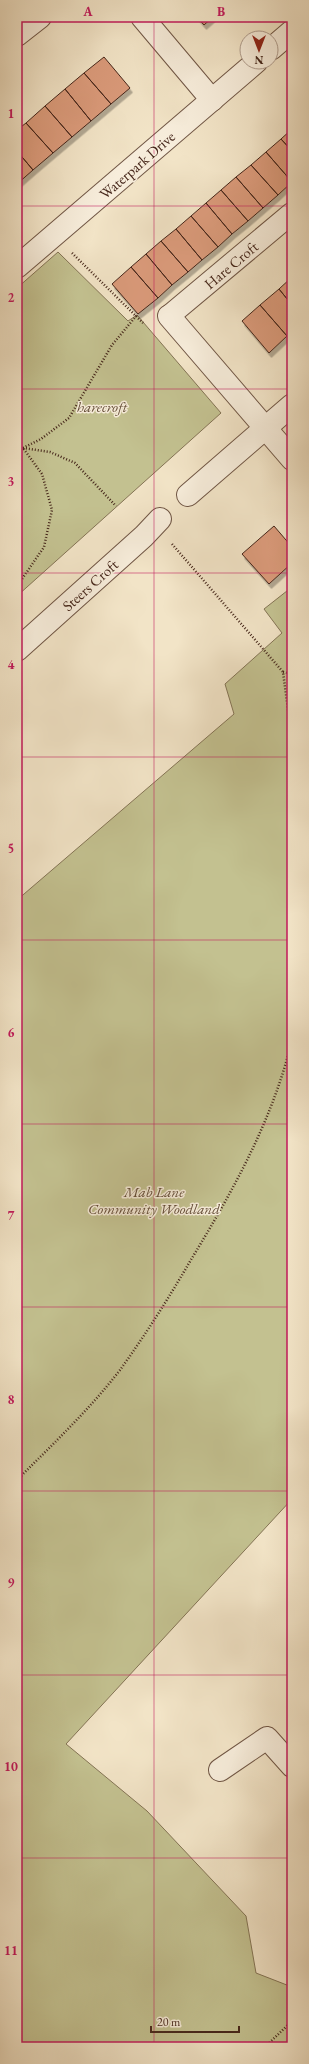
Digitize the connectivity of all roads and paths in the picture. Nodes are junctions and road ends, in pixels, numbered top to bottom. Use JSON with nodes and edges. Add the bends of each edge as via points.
{"nodes":[{"id":1,"x":40,"y":17,"type":"edge"},
{"id":2,"x":142,"y":17,"type":"edge"},
{"id":3,"x":292,"y":31,"type":"edge"},
{"id":4,"x":17,"y":35,"type":"edge"},
{"id":5,"x":279,"y":42,"type":"edge"},
{"id":6,"x":247,"y":70,"type":"edge"},
{"id":7,"x":212,"y":100,"type":"junction"},
{"id":8,"x":292,"y":213,"type":"edge"},
{"id":9,"x":54,"y":236,"type":"junction"},
{"id":10,"x":17,"y":267,"type":"edge"},
{"id":11,"x":136,"y":315,"type":"junction"},
{"id":12,"x":169,"y":316,"type":"junction"},
{"id":13,"x":292,"y":406,"type":"edge"},
{"id":14,"x":265,"y":429,"type":"junction"},
{"id":15,"x":17,"y":447,"type":"edge"},
{"id":16,"x":23,"y":448,"type":"junction"},
{"id":17,"x":292,"y":459,"type":"edge"},
{"id":18,"x":188,"y":495,"type":"dead end"},
{"id":19,"x":116,"y":506,"type":"dead end"},
{"id":20,"x":157,"y":522,"type":"joint"},
{"id":21,"x":17,"y":582,"type":"edge"},
{"id":22,"x":17,"y":650,"type":"edge"},
{"id":23,"x":283,"y":672,"type":"junction"},
{"id":24,"x":292,"y":674,"type":"edge"},
{"id":25,"x":292,"y":712,"type":"edge"},
{"id":26,"x":289,"y":717,"type":"junction"},
{"id":27,"x":292,"y":744,"type":"edge"},
{"id":28,"x":292,"y":1040,"type":"edge"},
{"id":29,"x":17,"y":1480,"type":"edge"},
{"id":30,"x":292,"y":1766,"type":"edge"},
{"id":31,"x":220,"y":1770,"type":"dead end"},
{"id":32,"x":292,"y":2021,"type":"edge"},
{"id":33,"x":265,"y":2047,"type":"edge"}],
"edges":[{"from":1,"to":4,"type":"street"},
{"from":2,"to":7,"type":"street"},
{"from":3,"to":5,"type":"street"},
{"from":6,"to":7,"type":"street","name":"Waterpark Drive"},
{"from":7,"to":9,"type":"street","name":"Waterpark Drive"},
{"from":8,"to":12,"type":"street","name":"Hare Croft"},
{"from":9,"to":10,"type":"street","name":"Waterpark Drive"},
{"from":9,"to":11,"type":"path"},
{"from":11,"to":12,"type":"path","via":[[151,332]]},
{"from":11,"to":16,"type":"path","via":[[112,345],[69,418],[42,439]]},
{"from":12,"to":14,"type":"street"},
{"from":13,"to":14,"type":"street"},
{"from":14,"to":17,"type":"street"},
{"from":14,"to":18,"type":"street"},
{"from":15,"to":16,"type":"path"},
{"from":16,"to":19,"type":"path","via":[[50,452],[75,463]]},
{"from":16,"to":21,"type":"path","via":[[42,474],[52,510],[44,547],[22,579]]},
{"from":20,"to":22,"type":"street","name":"Steers Croft"},
{"from":20,"to":23,"type":"path"},
{"from":23,"to":24,"type":"path"},
{"from":23,"to":26,"type":"path"},
{"from":25,"to":26,"type":"path"},
{"from":26,"to":27,"type":"path"},
{"from":28,"to":29,"type":"path","via":[[267,1121],[218,1216],[170,1295],[119,1370],[85,1410]]},
{"from":30,"to":31,"type":"street","via":[[268,1738]]},
{"from":32,"to":33,"type":"path"}]}
